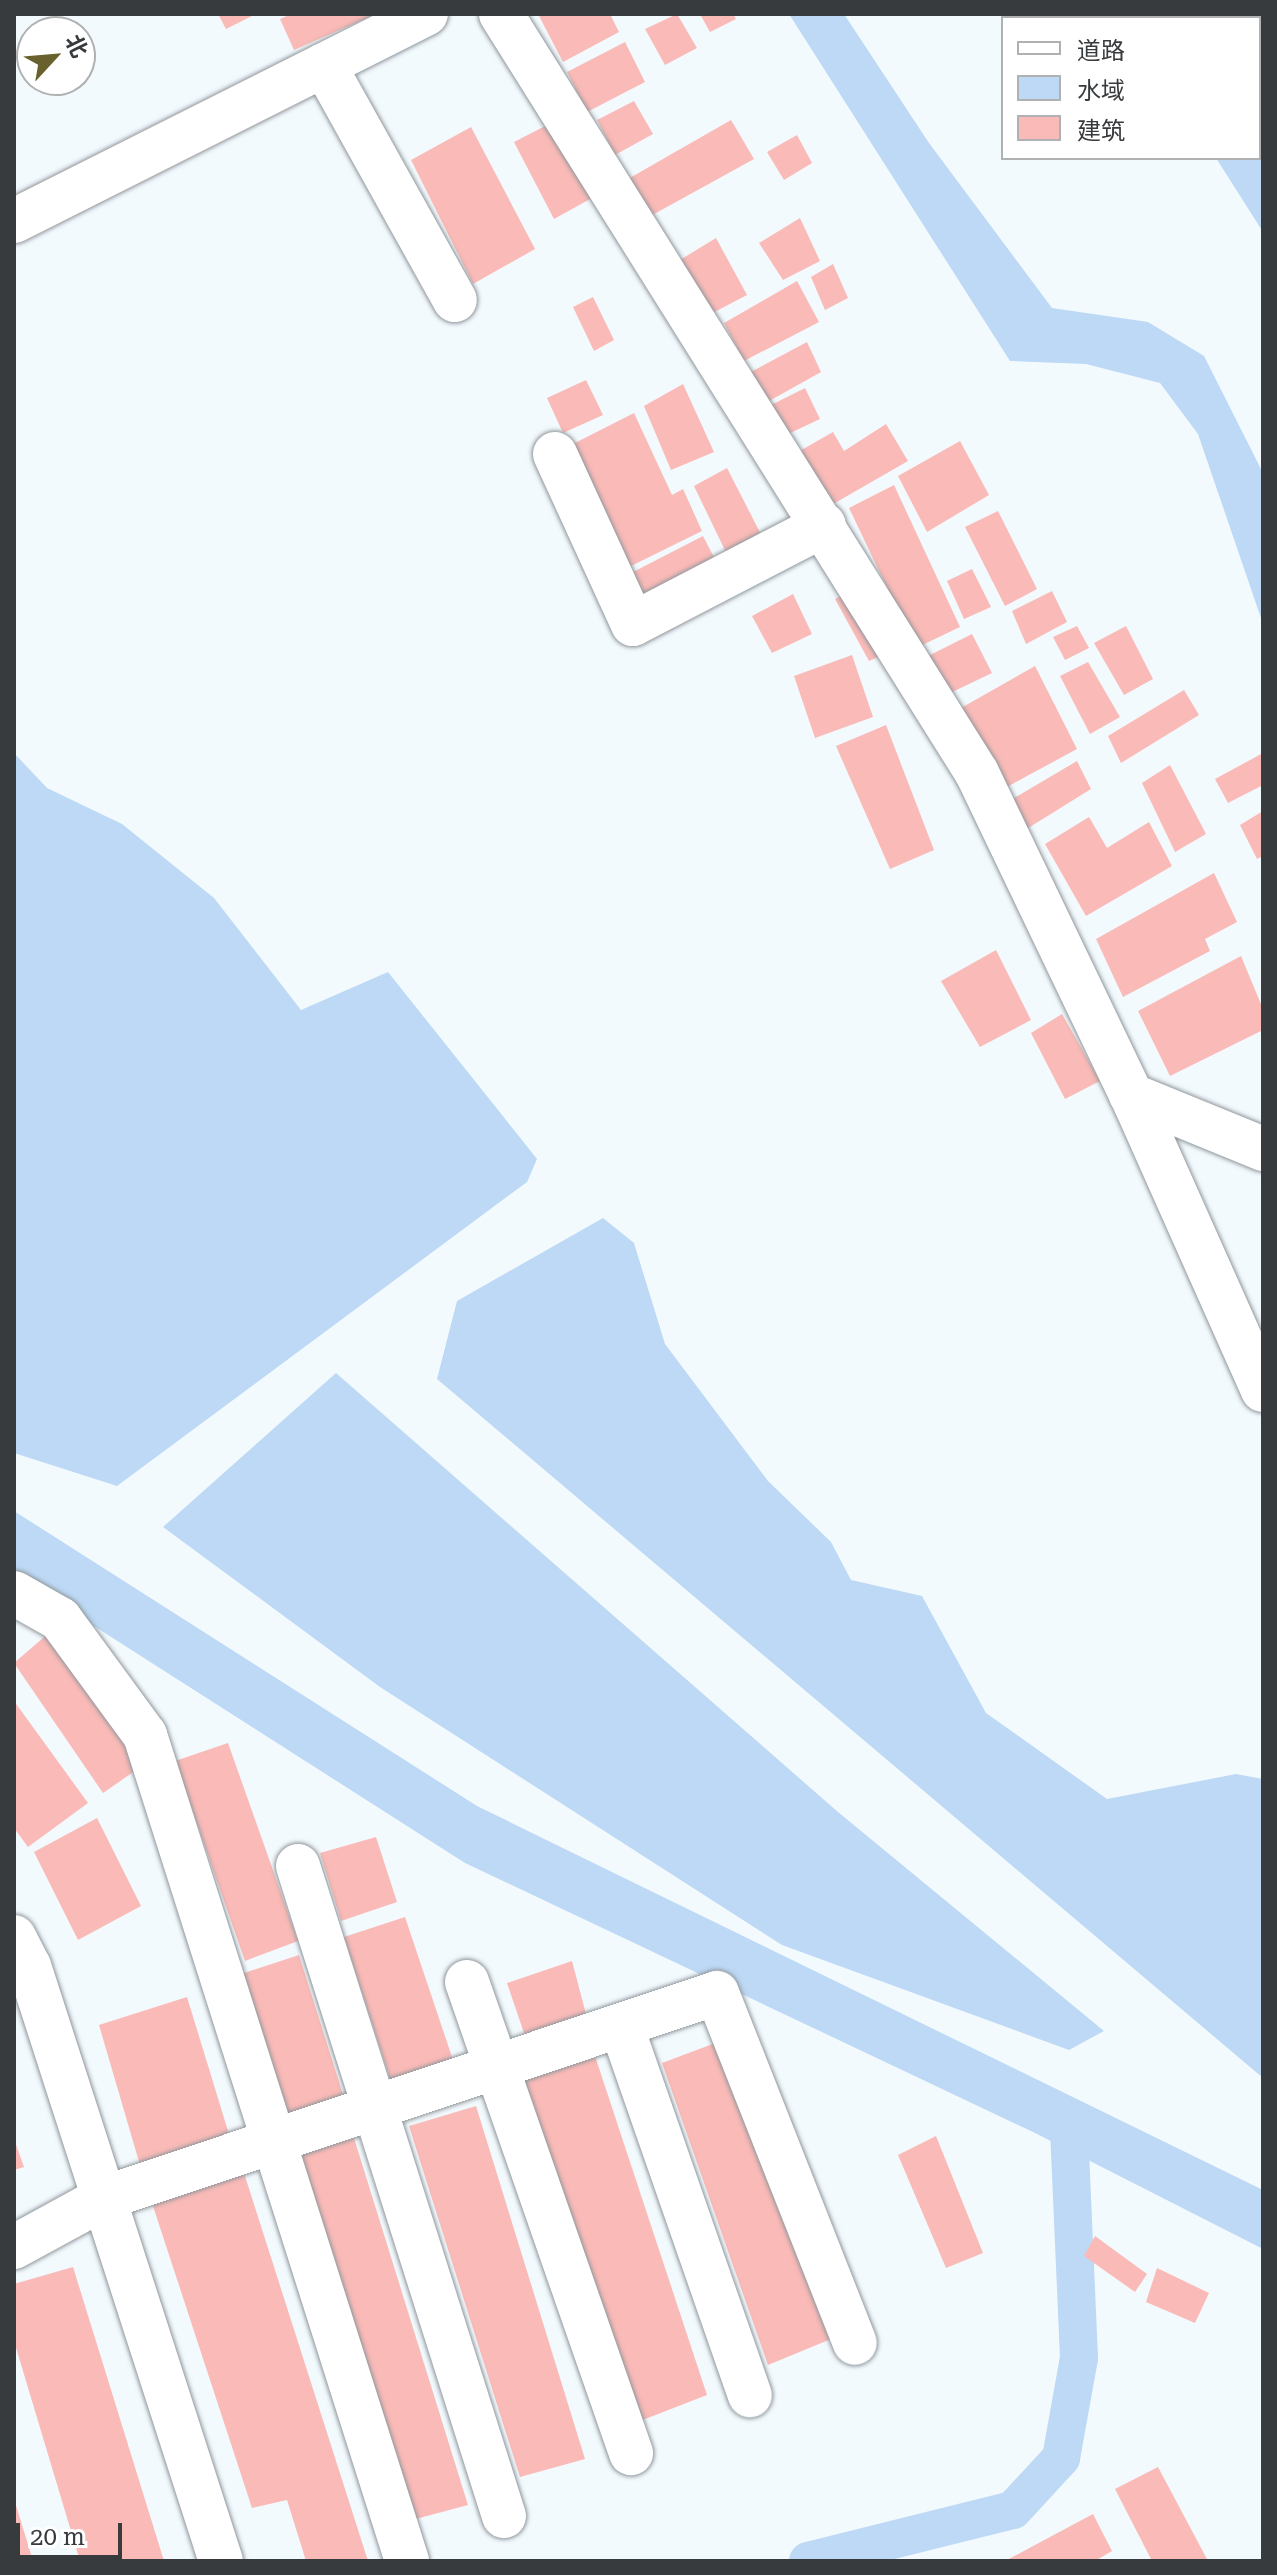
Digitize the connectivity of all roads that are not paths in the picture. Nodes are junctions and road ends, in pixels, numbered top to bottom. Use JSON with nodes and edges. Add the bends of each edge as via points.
{"nodes":[{"id":1,"x":426,"y":14,"type":"edge"},
{"id":2,"x":501,"y":14,"type":"edge"},
{"id":3,"x":324,"y":65,"type":"junction"},
{"id":4,"x":14,"y":221,"type":"edge"},
{"id":5,"x":455,"y":300,"type":"dead end"},
{"id":6,"x":555,"y":454,"type":"dead end"},
{"id":7,"x":824,"y":525,"type":"junction"},
{"id":8,"x":1131,"y":1095,"type":"junction"},
{"id":9,"x":1263,"y":1149,"type":"edge"},
{"id":10,"x":1263,"y":1390,"type":"edge"},
{"id":11,"x":14,"y":1593,"type":"edge"},
{"id":12,"x":298,"y":1866,"type":"dead end"},
{"id":13,"x":14,"y":1937,"type":"edge"},
{"id":14,"x":467,"y":1982,"type":"dead end"},
{"id":15,"x":622,"y":2028,"type":"junction"},
{"id":16,"x":498,"y":2069,"type":"junction"},
{"id":17,"x":375,"y":2109,"type":"junction"},
{"id":18,"x":274,"y":2142,"type":"junction"},
{"id":19,"x":104,"y":2198,"type":"junction"},
{"id":20,"x":14,"y":2247,"type":"edge"},
{"id":21,"x":855,"y":2343,"type":"dead end"},
{"id":22,"x":750,"y":2395,"type":"dead end"},
{"id":23,"x":631,"y":2453,"type":"dead end"},
{"id":24,"x":504,"y":2516,"type":"dead end"},
{"id":25,"x":221,"y":2561,"type":"edge"},
{"id":26,"x":407,"y":2561,"type":"edge"}],
"edges":[{"from":1,"to":3,"type":"street"},
{"from":2,"to":7,"type":"street"},
{"from":3,"to":4,"type":"street"},
{"from":3,"to":5,"type":"street"},
{"from":6,"to":7,"type":"street","via":[[633,624]]},
{"from":7,"to":8,"type":"street","via":[[977,773]]},
{"from":8,"to":9,"type":"street"},
{"from":8,"to":10,"type":"street"},
{"from":11,"to":18,"type":"street","via":[[60,1619],[145,1735]]},
{"from":12,"to":17,"type":"street"},
{"from":13,"to":19,"type":"street","via":[[29,1966]]},
{"from":14,"to":16,"type":"street"},
{"from":15,"to":16,"type":"street"},
{"from":15,"to":21,"type":"street","via":[[717,1993]]},
{"from":15,"to":22,"type":"street"},
{"from":16,"to":17,"type":"street"},
{"from":16,"to":23,"type":"street"},
{"from":17,"to":18,"type":"street"},
{"from":17,"to":24,"type":"street"},
{"from":18,"to":19,"type":"street"},
{"from":18,"to":26,"type":"street"},
{"from":19,"to":20,"type":"street"},
{"from":19,"to":25,"type":"street"}]}
